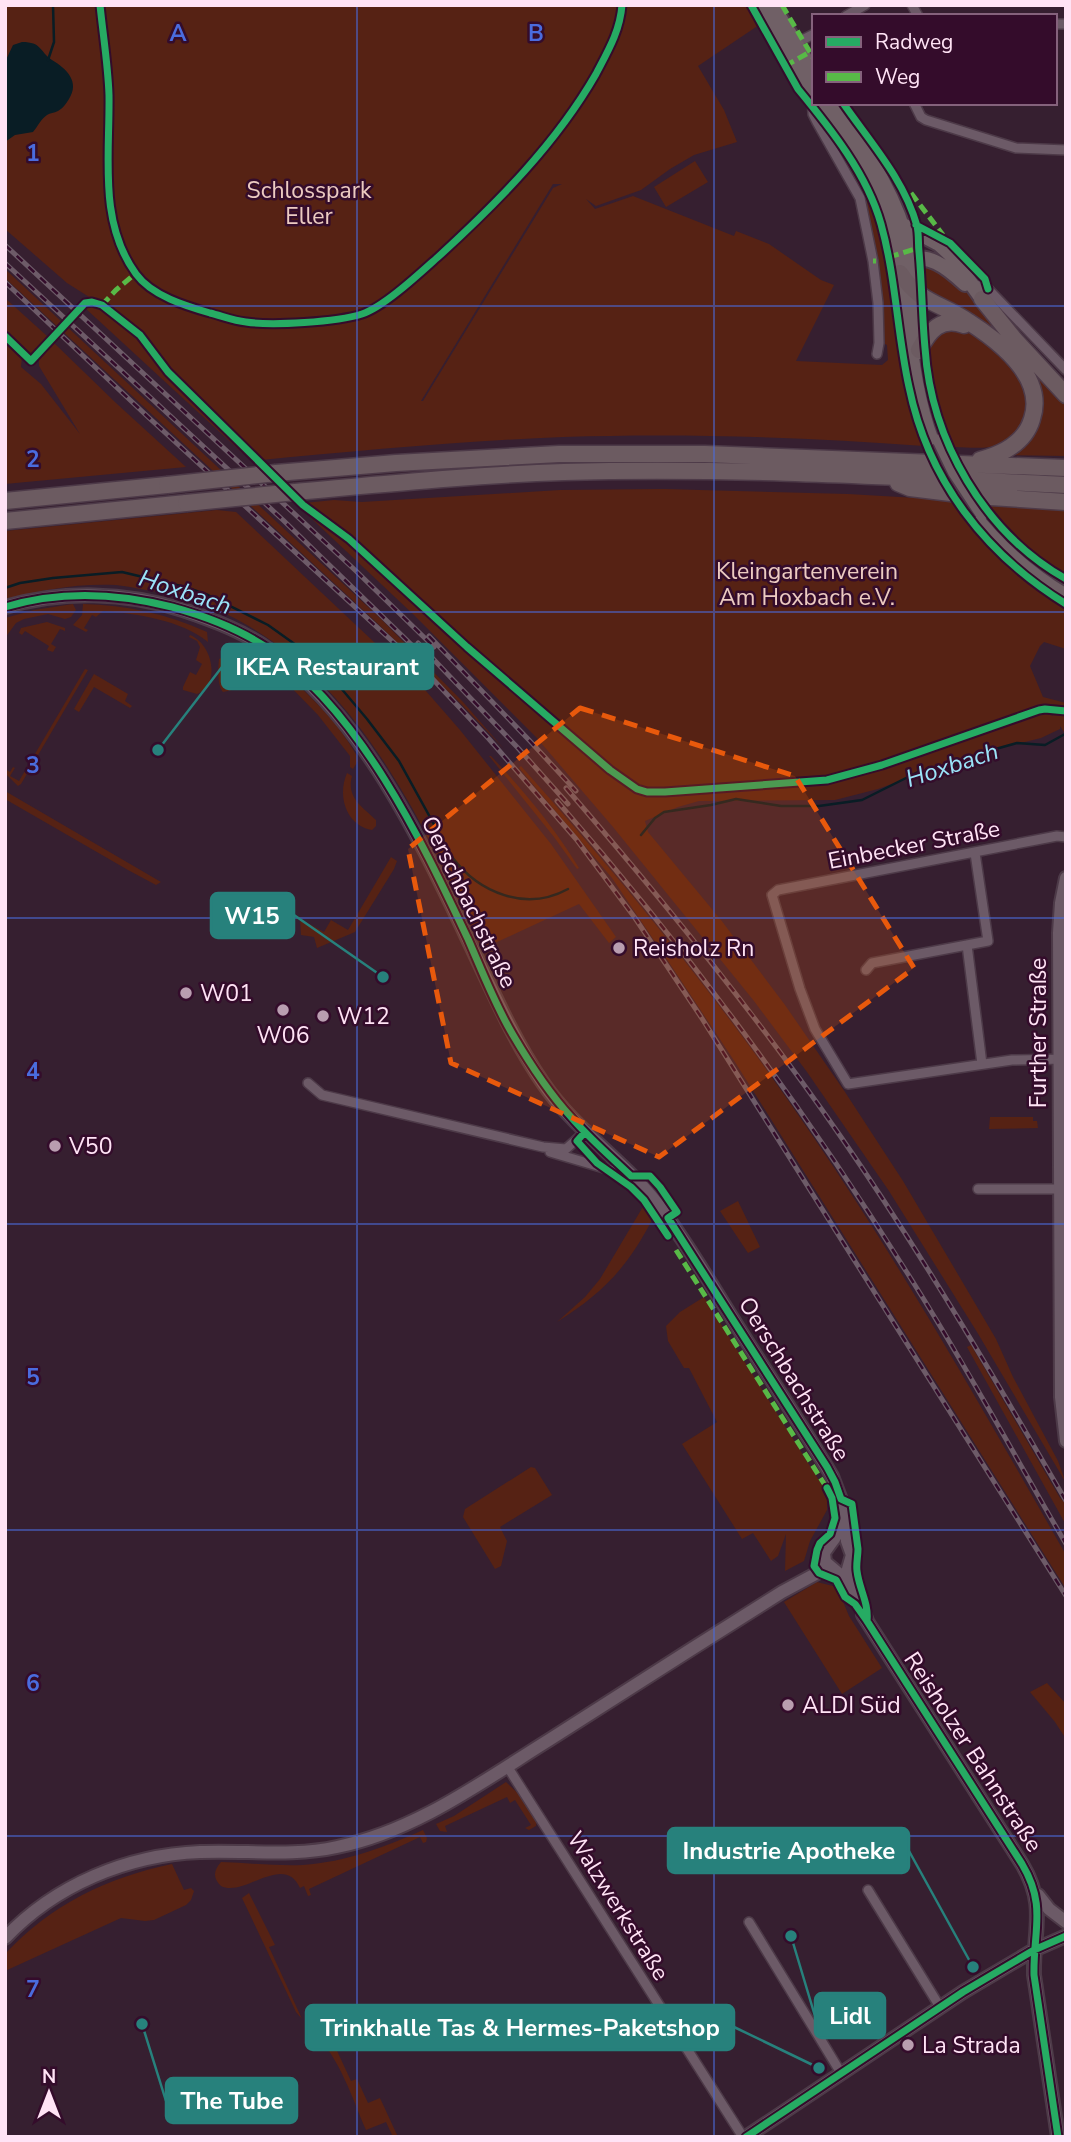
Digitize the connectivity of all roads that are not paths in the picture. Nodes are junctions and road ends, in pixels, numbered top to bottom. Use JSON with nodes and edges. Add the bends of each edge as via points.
{"nodes":[{"id":1,"x":759,"y":5,"type":"edge"},
{"id":2,"x":772,"y":5,"type":"edge"},
{"id":3,"x":865,"y":5,"type":"edge"},
{"id":4,"x":849,"y":14,"type":"edge"},
{"id":5,"x":812,"y":34,"type":"edge"},
{"id":6,"x":790,"y":46,"type":"junction"},
{"id":7,"x":812,"y":71,"type":"edge"},
{"id":8,"x":812,"y":90,"type":"edge"},
{"id":9,"x":915,"y":105,"type":"edge"},
{"id":10,"x":829,"y":113,"type":"edge"},
{"id":11,"x":1066,"y":150,"type":"edge"},
{"id":12,"x":901,"y":224,"type":"junction"},
{"id":13,"x":906,"y":267,"type":"junction"},
{"id":14,"x":968,"y":283,"type":"junction"},
{"id":15,"x":916,"y":292,"type":"junction"},
{"id":16,"x":985,"y":294,"type":"junction"},
{"id":17,"x":983,"y":332,"type":"junction"},
{"id":18,"x":919,"y":350,"type":"junction"},
{"id":19,"x":877,"y":354,"type":"dead end"},
{"id":20,"x":1066,"y":370,"type":"edge"},
{"id":21,"x":1066,"y":394,"type":"edge"},
{"id":22,"x":936,"y":441,"type":"junction"},
{"id":23,"x":965,"y":463,"type":"junction"},
{"id":24,"x":1066,"y":468,"type":"edge"},
{"id":25,"x":879,"y":476,"type":"junction"},
{"id":26,"x":1066,"y":485,"type":"edge"},
{"id":27,"x":5,"y":500,"type":"edge"},
{"id":28,"x":1066,"y":502,"type":"edge"},
{"id":29,"x":977,"y":513,"type":"junction"},
{"id":30,"x":5,"y":521,"type":"edge"},
{"id":31,"x":1066,"y":587,"type":"edge"},
{"id":32,"x":1066,"y":596,"type":"edge"},
{"id":33,"x":5,"y":607,"type":"edge"},
{"id":34,"x":1066,"y":838,"type":"edge"},
{"id":35,"x":975,"y":853,"type":"junction"},
{"id":36,"x":1066,"y":878,"type":"edge"},
{"id":37,"x":967,"y":945,"type":"junction"},
{"id":38,"x":866,"y":970,"type":"dead end"},
{"id":39,"x":1063,"y":1059,"type":"edge"},
{"id":40,"x":982,"y":1064,"type":"junction"},
{"id":41,"x":308,"y":1083,"type":"dead end"},
{"id":42,"x":585,"y":1132,"type":"junction"},
{"id":43,"x":543,"y":1147,"type":"junction"},
{"id":44,"x":631,"y":1176,"type":"junction"},
{"id":45,"x":978,"y":1189,"type":"dead end"},
{"id":46,"x":1060,"y":1189,"type":"junction"},
{"id":47,"x":1063,"y":1348,"type":"edge"},
{"id":48,"x":1066,"y":1441,"type":"edge"},
{"id":49,"x":841,"y":1499,"type":"junction"},
{"id":50,"x":848,"y":1545,"type":"junction"},
{"id":51,"x":827,"y":1548,"type":"junction"},
{"id":52,"x":849,"y":1563,"type":"junction"},
{"id":53,"x":833,"y":1569,"type":"junction"},
{"id":54,"x":782,"y":1592,"type":"junction"},
{"id":55,"x":867,"y":1621,"type":"junction"},
{"id":56,"x":507,"y":1766,"type":"junction"},
{"id":57,"x":868,"y":1890,"type":"dead end"},
{"id":58,"x":1035,"y":1891,"type":"junction"},
{"id":59,"x":749,"y":1922,"type":"dead end"},
{"id":60,"x":1066,"y":1922,"type":"edge"},
{"id":61,"x":1066,"y":1936,"type":"edge"},
{"id":62,"x":5,"y":1938,"type":"edge"},
{"id":63,"x":1034,"y":1950,"type":"junction"},
{"id":64,"x":940,"y":2007,"type":"junction"},
{"id":65,"x":841,"y":2073,"type":"junction"},
{"id":66,"x":745,"y":2137,"type":"edge"},
{"id":67,"x":1058,"y":2137,"type":"edge"}],
"edges":[{"from":1,"to":6,"type":"main road"},
{"from":2,"to":6,"type":"main road"},
{"from":3,"to":4,"type":"street"},
{"from":5,"to":6,"type":"street"},
{"from":6,"to":7,"type":"main road"},
{"from":6,"to":8,"type":"main road"},
{"from":9,"to":11,"type":"street","via":[[926,120],[986,140],[1026,150]]},
{"from":10,"to":12,"type":"main road","via":[[881,180]]},
{"from":10,"to":13,"type":"main road","via":[[876,194]]},
{"from":10,"to":19,"type":"street","via":[[860,198],[873,261]]},
{"from":12,"to":13,"type":"main road"},
{"from":12,"to":14,"type":"main road","via":[[945,249]]},
{"from":13,"to":14,"type":"main road","via":[[933,261]]},
{"from":13,"to":15,"type":"highway","via":[[908,286]]},
{"from":13,"to":22,"type":"main road","via":[[915,386]]},
{"from":14,"to":16,"type":"main road"},
{"from":15,"to":17,"type":"highway"},
{"from":15,"to":18,"type":"main road"},
{"from":16,"to":20,"type":"street"},
{"from":16,"to":21,"type":"highway","via":[[1015,340]]},
{"from":17,"to":18,"type":"highway","via":[[959,322],[942,323],[929,331]]},
{"from":17,"to":23,"type":"highway","via":[[1023,369],[1031,383],[1035,411],[1030,426],[1013,446]]},
{"from":18,"to":22,"type":"main road"},
{"from":22,"to":29,"type":"main road","bridge":true},
{"from":23,"to":24,"type":"highway"},
{"from":23,"to":27,"type":"highway","bridge":true,"via":[[559,454],[396,463]]},
{"from":25,"to":26,"type":"highway"},
{"from":25,"to":28,"type":"highway","via":[[909,488]]},
{"from":25,"to":30,"type":"highway","bridge":true,"via":[[713,470],[464,476]]},
{"from":29,"to":31,"type":"main road"},
{"from":29,"to":32,"type":"main road","via":[[999,544]]},
{"from":33,"to":42,"type":"main road","name":"Oerschbachstraße","via":[[77,595],[154,603],[225,626],[270,650],[292,668],[340,718],[373,764],[413,829],[512,1033],[545,1086]]},
{"from":34,"to":35,"type":"street","name":"Einbecker Straße"},
{"from":35,"to":37,"type":"street","via":[[988,941]]},
{"from":35,"to":40,"type":"street","name":"Einbecker Straße","via":[[778,890],[772,895],[815,1029],[848,1084]]},
{"from":36,"to":39,"type":"main road","name":"Further Straße","via":[[1059,933]]},
{"from":37,"to":38,"type":"street","via":[[872,962]]},
{"from":37,"to":40,"type":"street"},
{"from":39,"to":40,"type":"street"},
{"from":39,"to":46,"type":"main road","name":"Further Straße"},
{"from":41,"to":43,"type":"street","name":"Oerschbachstraße","via":[[323,1095]]},
{"from":42,"to":43,"type":"street","name":"Oerschbachstraße","via":[[566,1149]]},
{"from":42,"to":44,"type":"main road","name":"Oerschbachstraße"},
{"from":43,"to":44,"type":"street","name":"Oerschbachstraße"},
{"from":44,"to":49,"type":"main road","name":"Oerschbachstraße","via":[[662,1210],[702,1269],[827,1467]]},
{"from":45,"to":46,"type":"street"},
{"from":46,"to":47,"type":"main road","name":"Further Straße"},
{"from":47,"to":48,"type":"main road","name":"Further Straße","via":[[1061,1406]]},
{"from":49,"to":50,"type":"main road","name":"Oerschbachstraße"},
{"from":49,"to":51,"type":"main road","name":"Oerschbachstraße","via":[[838,1532]]},
{"from":50,"to":51,"type":"main road","via":[[841,1541]]},
{"from":50,"to":52,"type":"main road","name":"Reisholzer Bahnstraße"},
{"from":51,"to":53,"type":"main road","name":"Reisholzer Bahnstraße","via":[[825,1562]]},
{"from":51,"to":54,"type":"main road","via":[[814,1566]]},
{"from":52,"to":53,"type":"main road","via":[[844,1569]]},
{"from":52,"to":55,"type":"main road","name":"Reisholzer Bahnstraße"},
{"from":53,"to":54,"type":"main road"},
{"from":53,"to":55,"type":"main road","name":"Reisholzer Bahnstraße"},
{"from":54,"to":56,"type":"main road"},
{"from":55,"to":58,"type":"main road","name":"Reisholzer Bahnstraße"},
{"from":56,"to":62,"type":"main road","via":[[424,1816],[351,1844],[306,1852],[185,1853],[107,1870],[54,1898]]},
{"from":56,"to":66,"type":"street","name":"Walzwerkstraße"},
{"from":57,"to":64,"type":"street"},
{"from":58,"to":60,"type":"main road"},
{"from":58,"to":63,"type":"main road","name":"Reisholzer Bahnstraße"},
{"from":59,"to":65,"type":"street"},
{"from":61,"to":63,"type":"main road"},
{"from":63,"to":64,"type":"main road"},
{"from":63,"to":67,"type":"main road","name":"Reisholzer Bahnstraße"},
{"from":64,"to":65,"type":"main road"},
{"from":65,"to":66,"type":"main road"}]}
